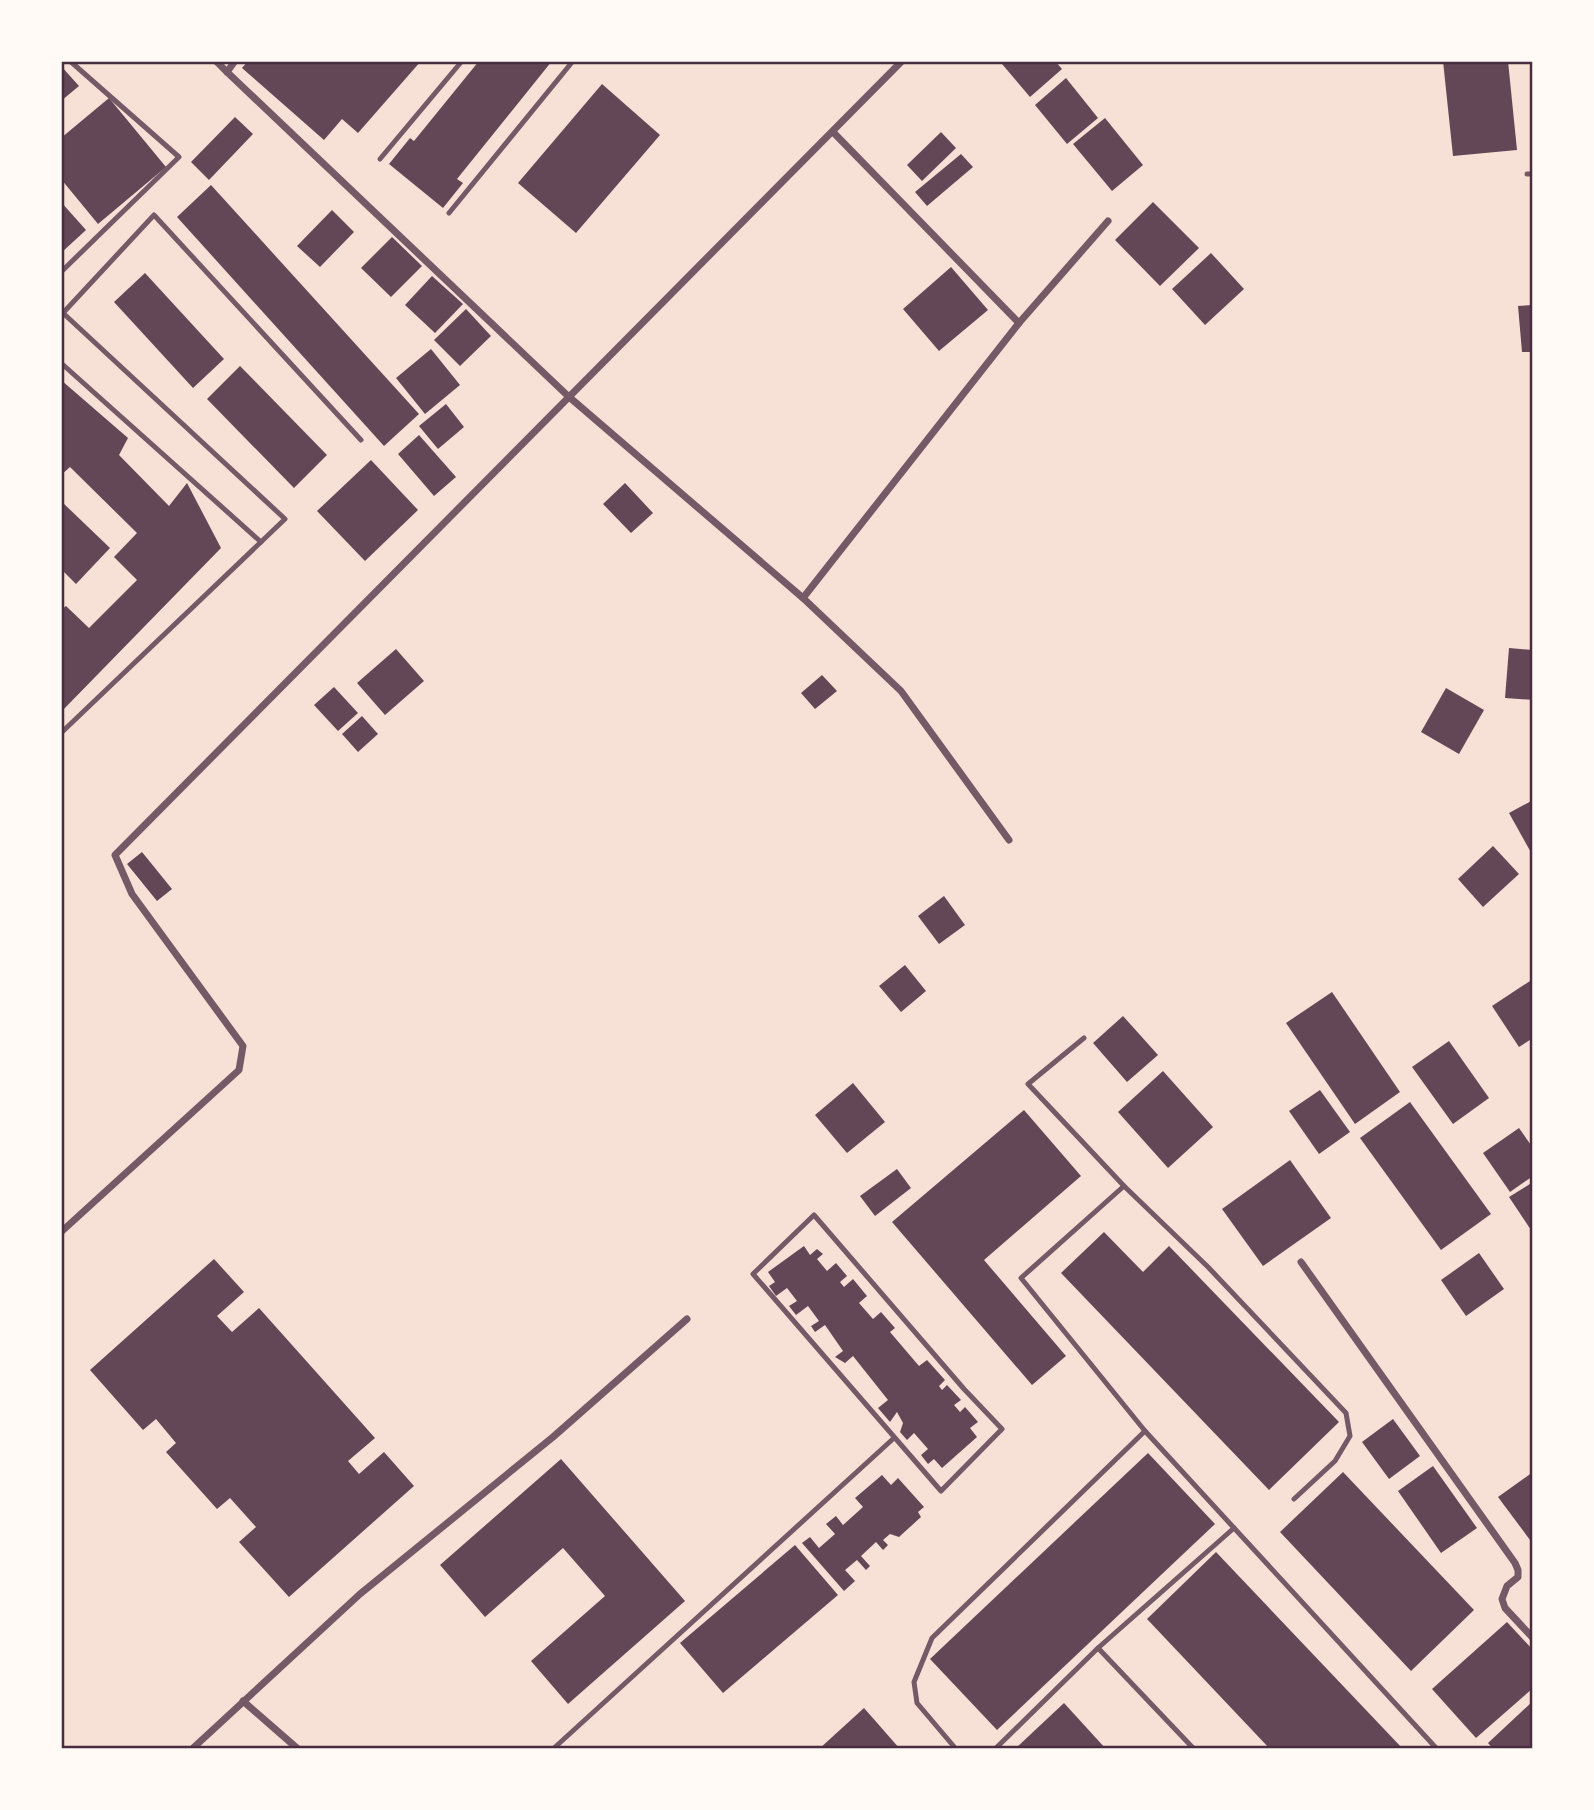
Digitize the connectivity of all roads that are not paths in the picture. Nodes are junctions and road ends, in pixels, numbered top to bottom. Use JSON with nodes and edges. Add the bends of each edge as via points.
{"nodes":[{"id":1,"x":70,"y":61,"type":"edge"},
{"id":2,"x":216,"y":61,"type":"edge"},
{"id":3,"x":235,"y":61,"type":"edge"},
{"id":4,"x":462,"y":61,"type":"edge"},
{"id":5,"x":573,"y":61,"type":"edge"},
{"id":6,"x":902,"y":61,"type":"edge"},
{"id":7,"x":227,"y":72,"type":"junction"},
{"id":8,"x":833,"y":132,"type":"junction"},
{"id":9,"x":380,"y":159,"type":"dead end"},
{"id":10,"x":449,"y":213,"type":"dead end"},
{"id":11,"x":1108,"y":221,"type":"dead end"},
{"id":12,"x":61,"y":272,"type":"edge"},
{"id":13,"x":62,"y":314,"type":"edge"},
{"id":14,"x":1019,"y":323,"type":"junction"},
{"id":15,"x":61,"y":363,"type":"edge"},
{"id":16,"x":568,"y":396,"type":"junction"},
{"id":17,"x":361,"y":440,"type":"dead end"},
{"id":18,"x":261,"y":542,"type":"junction"},
{"id":19,"x":803,"y":598,"type":"junction"},
{"id":20,"x":61,"y":733,"type":"edge"},
{"id":21,"x":1009,"y":840,"type":"dead end"},
{"id":22,"x":1084,"y":1038,"type":"dead end"},
{"id":23,"x":1124,"y":1186,"type":"junction"},
{"id":24,"x":61,"y":1232,"type":"edge"},
{"id":25,"x":1301,"y":1262,"type":"dead end"},
{"id":26,"x":687,"y":1319,"type":"dead end"},
{"id":27,"x":1145,"y":1431,"type":"junction"},
{"id":28,"x":894,"y":1438,"type":"junction"},
{"id":29,"x":1294,"y":1499,"type":"dead end"},
{"id":30,"x":1234,"y":1528,"type":"junction"},
{"id":31,"x":1533,"y":1638,"type":"edge"},
{"id":32,"x":1098,"y":1648,"type":"junction"},
{"id":33,"x":243,"y":1701,"type":"junction"},
{"id":34,"x":192,"y":1749,"type":"edge"},
{"id":35,"x":299,"y":1749,"type":"edge"},
{"id":36,"x":552,"y":1749,"type":"edge"},
{"id":37,"x":956,"y":1749,"type":"edge"},
{"id":38,"x":995,"y":1749,"type":"edge"},
{"id":39,"x":1194,"y":1749,"type":"edge"},
{"id":40,"x":1437,"y":1749,"type":"edge"}],
"edges":[{"from":1,"to":12,"type":"lane","via":[[179,157]]},
{"from":2,"to":7,"type":"street"},
{"from":3,"to":7,"type":"street"},
{"from":4,"to":9,"type":"lane"},
{"from":5,"to":10,"type":"lane"},
{"from":6,"to":8,"type":"street"},
{"from":7,"to":16,"type":"street"},
{"from":8,"to":14,"type":"street"},
{"from":8,"to":16,"type":"street"},
{"from":11,"to":14,"type":"street"},
{"from":13,"to":17,"type":"lane","via":[[154,215]]},
{"from":13,"to":18,"type":"lane","via":[[285,519]]},
{"from":14,"to":19,"type":"street"},
{"from":15,"to":18,"type":"lane"},
{"from":16,"to":19,"type":"street"},
{"from":16,"to":24,"type":"street","via":[[115,855],[132,894],[243,1046],[239,1070]]},
{"from":18,"to":20,"type":"lane"},
{"from":19,"to":21,"type":"street","via":[[901,691]]},
{"from":22,"to":23,"type":"lane","via":[[1028,1084]]},
{"from":23,"to":27,"type":"lane","via":[[1021,1278]]},
{"from":23,"to":29,"type":"lane","via":[[1346,1413],[1350,1436],[1335,1461]]},
{"from":25,"to":31,"type":"street","via":[[1515,1563],[1518,1577],[1502,1598]]},
{"from":26,"to":33,"type":"street","via":[[553,1437],[359,1594]]},
{"from":27,"to":30,"type":"lane"},
{"from":27,"to":37,"type":"lane","via":[[932,1638],[914,1682],[917,1703]]},
{"from":28,"to":28,"type":"lane","via":[[941,1491],[1002,1429],[814,1215],[753,1274]]},
{"from":28,"to":36,"type":"lane"},
{"from":30,"to":32,"type":"lane"},
{"from":30,"to":40,"type":"lane"},
{"from":32,"to":38,"type":"lane"},
{"from":32,"to":39,"type":"lane"},
{"from":33,"to":34,"type":"street"},
{"from":33,"to":35,"type":"street"}]}
